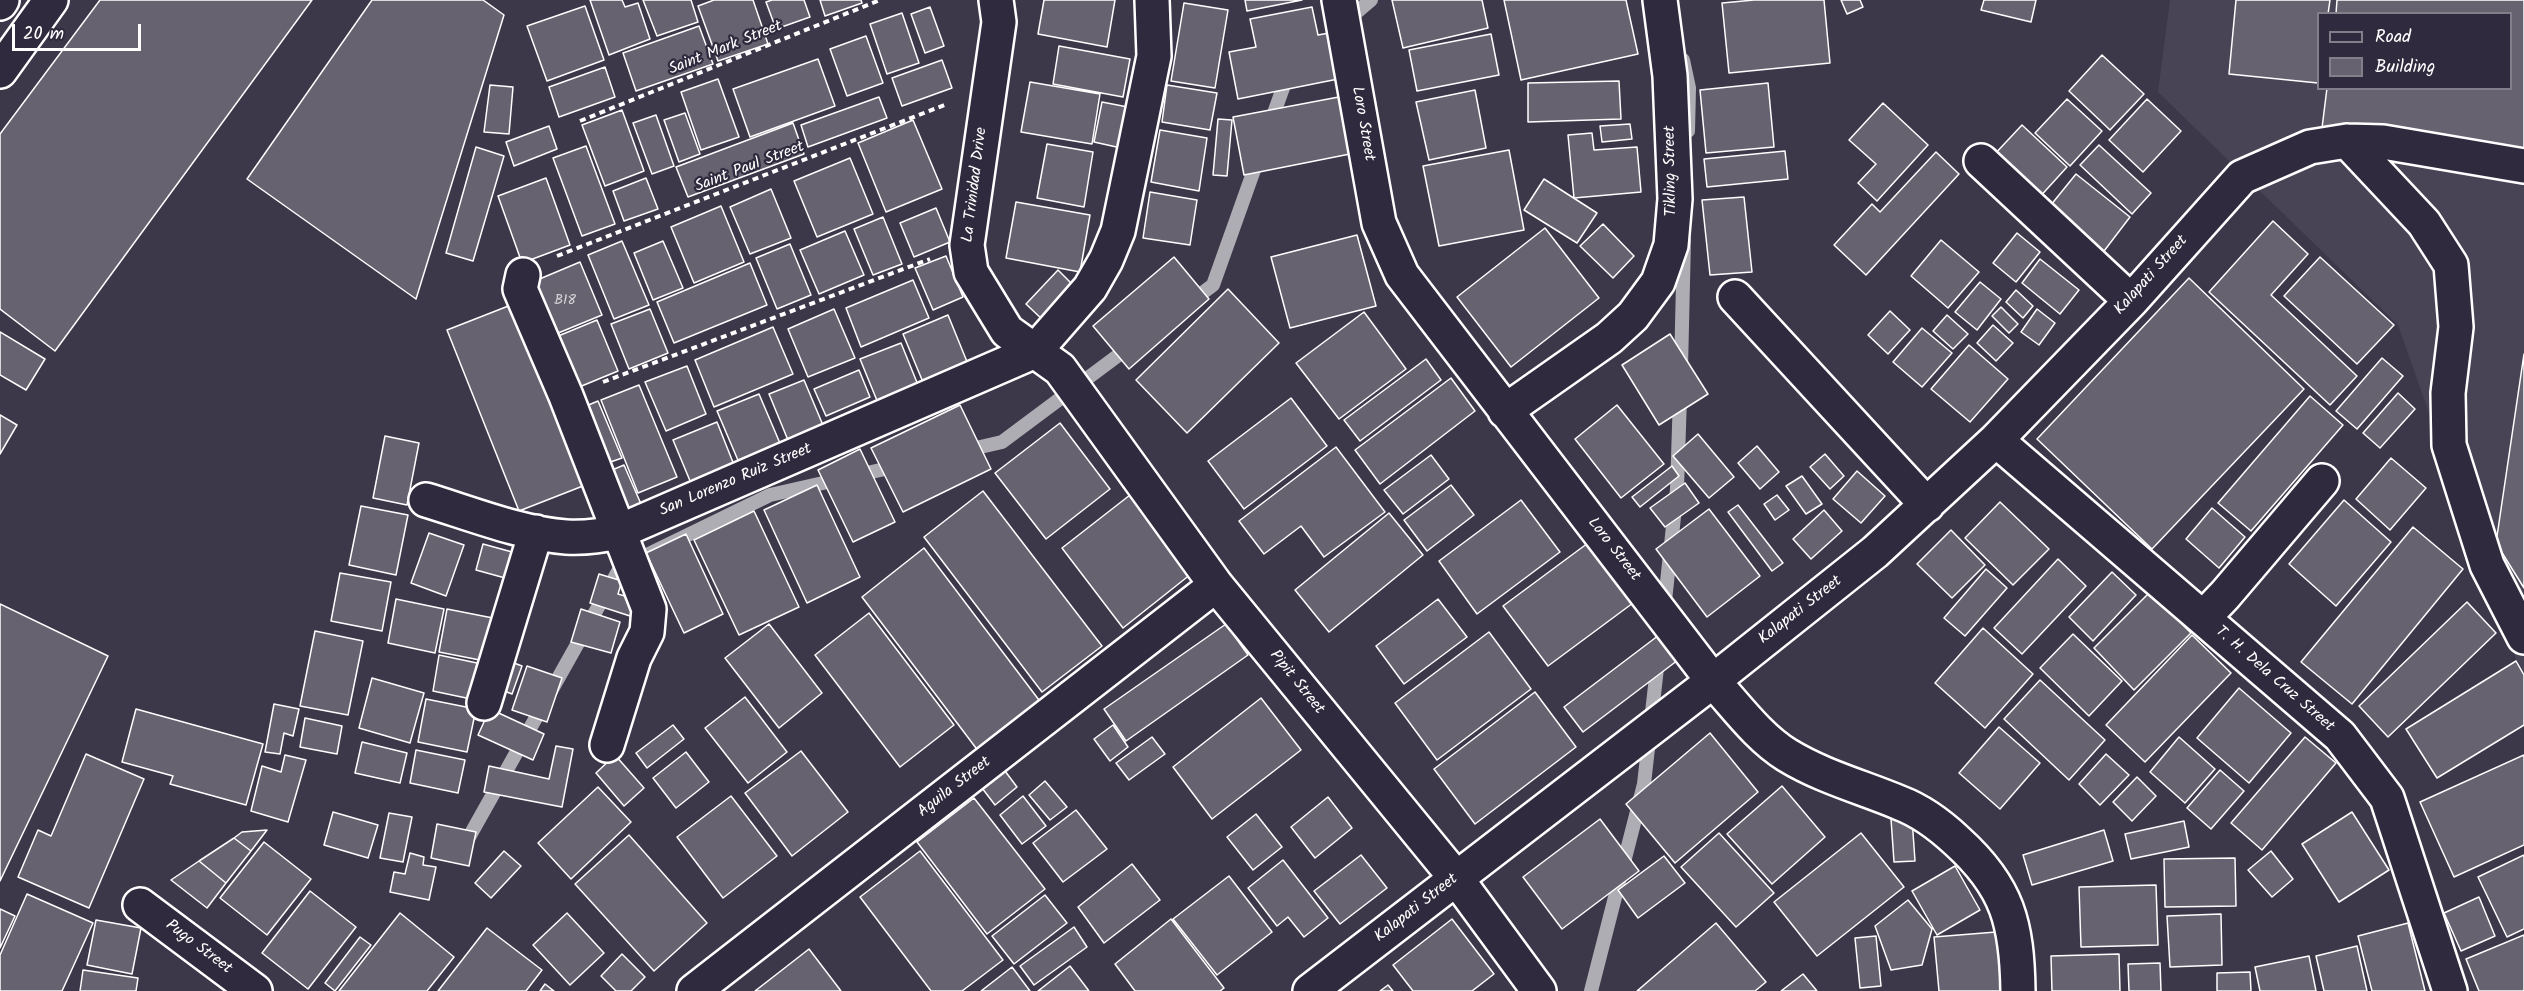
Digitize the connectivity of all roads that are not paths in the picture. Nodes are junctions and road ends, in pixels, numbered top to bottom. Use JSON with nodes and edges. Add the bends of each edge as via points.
{"nodes":[{"id":1,"x":51,"y":0,"type":"edge"},
{"id":2,"x":996,"y":0,"type":"edge"},
{"id":3,"x":1152,"y":0,"type":"edge"},
{"id":4,"x":1339,"y":0,"type":"edge"},
{"id":5,"x":1660,"y":0,"type":"edge"},
{"id":6,"x":0,"y":71,"type":"edge"},
{"id":7,"x":2347,"y":141,"type":"junction"},
{"id":8,"x":1981,"y":161,"type":"dead end"},
{"id":9,"x":2524,"y":166,"type":"edge"},
{"id":10,"x":523,"y":275,"type":"road end"},
{"id":11,"x":1735,"y":297,"type":"dead end"},
{"id":12,"x":2131,"y":301,"type":"junction"},
{"id":13,"x":1048,"y":360,"type":"junction"},
{"id":14,"x":1505,"y":411,"type":"junction"},
{"id":15,"x":1996,"y":440,"type":"junction"},
{"id":16,"x":2322,"y":481,"type":"dead end"},
{"id":17,"x":426,"y":500,"type":"dead end"},
{"id":18,"x":1927,"y":505,"type":"junction"},
{"id":19,"x":536,"y":532,"type":"junction"},
{"id":20,"x":618,"y":532,"type":"junction"},
{"id":21,"x":1216,"y":585,"type":"junction"},
{"id":22,"x":2203,"y":618,"type":"junction"},
{"id":23,"x":2524,"y":637,"type":"edge"},
{"id":24,"x":1713,"y":681,"type":"junction"},
{"id":25,"x":484,"y":703,"type":"dead end"},
{"id":26,"x":607,"y":745,"type":"dead end"},
{"id":27,"x":1456,"y":878,"type":"junction"},
{"id":28,"x":140,"y":905,"type":"dead end"},
{"id":29,"x":255,"y":991,"type":"edge"},
{"id":30,"x":694,"y":991,"type":"edge"},
{"id":31,"x":1310,"y":991,"type":"edge"},
{"id":32,"x":1539,"y":991,"type":"edge"},
{"id":33,"x":2018,"y":991,"type":"edge"},
{"id":34,"x":2450,"y":991,"type":"edge"}],
"edges":[{"from":1,"to":6,"type":"street"},
{"from":2,"to":13,"type":"street","name":"La Trinidad Drive","via":[[999,22],[967,245],[971,272],[1007,332]]},
{"from":3,"to":13,"type":"street","via":[[1154,56],[1118,231],[1106,260]]},
{"from":4,"to":14,"type":"street","name":"Loro Street","via":[[1379,223],[1402,275]]},
{"from":5,"to":14,"type":"street","name":"Tikling Street","via":[[1670,76],[1676,200],[1671,245],[1658,282],[1633,316],[1609,338]]},
{"from":7,"to":9,"type":"street","via":[[2383,142]]},
{"from":7,"to":12,"type":"street","name":"Kalapati Street","via":[[2310,147],[2242,177]]},
{"from":7,"to":23,"type":"street","via":[[2424,223],[2451,266],[2456,327],[2448,393],[2449,445],[2487,565]]},
{"from":8,"to":12,"type":"street"},
{"from":10,"to":20,"type":"street","via":[[520,289]]},
{"from":11,"to":18,"type":"street"},
{"from":12,"to":15,"type":"street","name":"Kalapati Street"},
{"from":13,"to":20,"type":"street","name":"San Lorenzo Ruiz Street"},
{"from":13,"to":21,"type":"street","name":"Pipit Street"},
{"from":14,"to":24,"type":"street","name":"Loro Street"},
{"from":15,"to":18,"type":"street","name":"Kalapati Street"},
{"from":15,"to":22,"type":"street","name":"T. H. Dela Cruz Street"},
{"from":16,"to":22,"type":"street"},
{"from":17,"to":19,"type":"street","name":"San Lorenzo Ruiz Street"},
{"from":18,"to":24,"type":"street","name":"Kalapati Street","via":[[1875,552]]},
{"from":19,"to":20,"type":"street","name":"San Lorenzo Ruiz Street","via":[[567,537]]},
{"from":19,"to":25,"type":"street"},
{"from":20,"to":26,"type":"street","via":[[645,597],[650,620]]},
{"from":21,"to":27,"type":"street","name":"Pipit Street"},
{"from":21,"to":30,"type":"street","name":"Aguila Street"},
{"from":22,"to":34,"type":"street","name":"T. H. Dela Cruz Street","via":[[2340,736],[2387,798]]},
{"from":24,"to":27,"type":"street","name":"Kalapati Street"},
{"from":24,"to":33,"type":"street","name":"Loro Street","via":[[1756,730],[1785,754],[1817,771],[1902,804],[1947,832],[1971,854],[2004,898],[2014,938]]},
{"from":27,"to":31,"type":"street","name":"Kalapati Street"},
{"from":27,"to":32,"type":"street","name":"Pipit Street"},
{"from":28,"to":29,"type":"street","name":"Pugo Street"}]}
